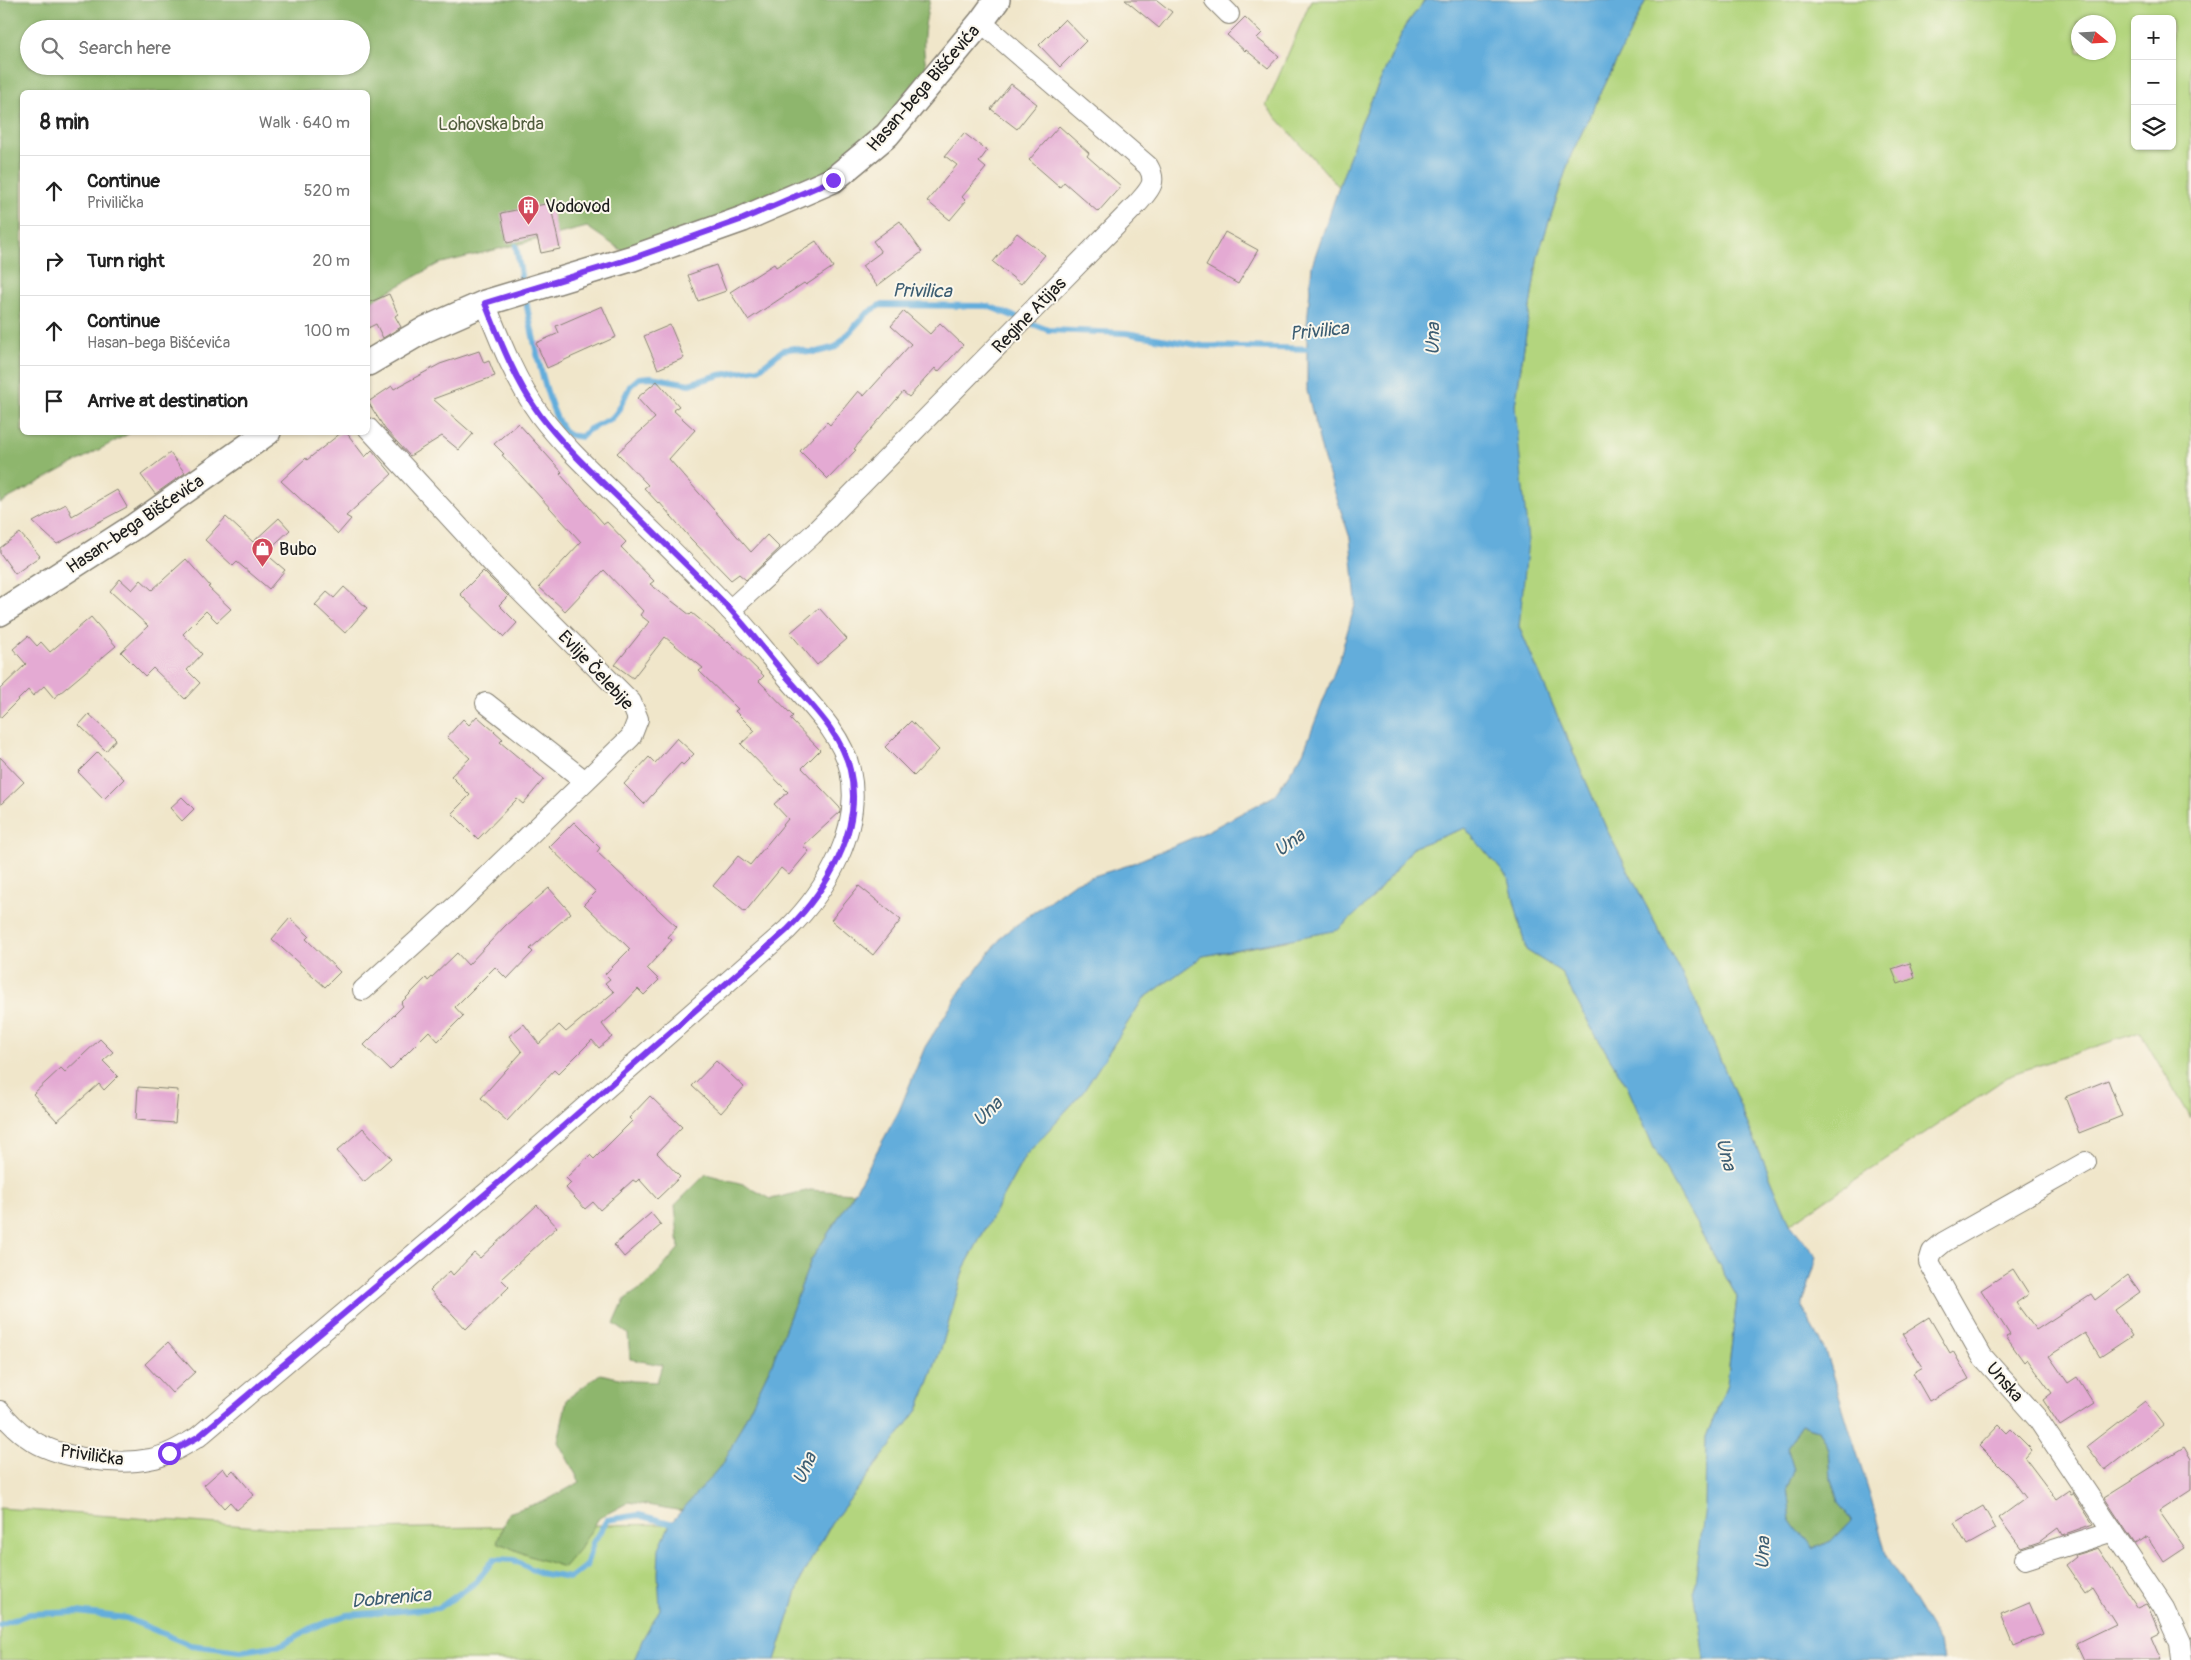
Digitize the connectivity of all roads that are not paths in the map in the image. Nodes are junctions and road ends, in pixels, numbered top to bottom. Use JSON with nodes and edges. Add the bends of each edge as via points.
{"nodes":[{"id":1,"x":997,"y":0,"type":"edge"},
{"id":2,"x":1215,"y":0,"type":"edge"},
{"id":3,"x":1229,"y":14,"type":"dead end"},
{"id":4,"x":981,"y":22,"type":"junction"},
{"id":5,"x":485,"y":303,"type":"junction"},
{"id":6,"x":370,"y":362,"type":"edge"},
{"id":7,"x":370,"y":430,"type":"edge"},
{"id":8,"x":264,"y":435,"type":"edge"},
{"id":9,"x":730,"y":610,"type":"junction"},
{"id":10,"x":0,"y":613,"type":"edge"},
{"id":11,"x":486,"y":703,"type":"dead end"},
{"id":12,"x":586,"y":781,"type":"junction"},
{"id":13,"x":363,"y":990,"type":"dead end"},
{"id":14,"x":2086,"y":1162,"type":"dead end"},
{"id":15,"x":0,"y":1411,"type":"edge"},
{"id":16,"x":2113,"y":1531,"type":"junction"},
{"id":17,"x":2025,"y":1559,"type":"dead end"},
{"id":18,"x":2182,"y":1660,"type":"edge"}],
"edges":[{"from":1,"to":4,"type":"street","name":"Hasan-bega Bišćevića"},
{"from":2,"to":3,"type":"street"},
{"from":4,"to":5,"type":"street","name":"Hasan-bega Bišćevića","via":[[887,135],[833,180],[743,219],[633,258]]},
{"from":4,"to":9,"type":"street","name":"Regine Atijas","via":[[1148,166],[1153,182],[1131,210],[840,507]]},
{"from":5,"to":6,"type":"street","via":[[426,329]]},
{"from":5,"to":9,"type":"street","name":"Privilička","via":[[526,394],[541,416]]},
{"from":7,"to":12,"type":"street","name":"Evlije Čelebije","via":[[495,566],[632,702],[638,719],[630,737]]},
{"from":8,"to":10,"type":"street","name":"Hasan-bega Bišćevića","via":[[135,526]]},
{"from":9,"to":15,"type":"street","name":"Privilička","via":[[822,718],[850,768],[853,785],[851,814],[845,839],[824,887],[807,909],[497,1184],[198,1437],[169,1453],[149,1459],[118,1461],[82,1457],[56,1451],[29,1438]]},
{"from":11,"to":12,"type":"street"},
{"from":12,"to":13,"type":"street","name":"Evlije Čelebije"},
{"from":14,"to":16,"type":"street","name":"Unska","via":[[1944,1242],[1932,1252],[1929,1262],[1982,1356],[2037,1418]]},
{"from":16,"to":17,"type":"street"},
{"from":16,"to":18,"type":"street","name":"Unska","via":[[2164,1608],[2180,1643]]}]}
